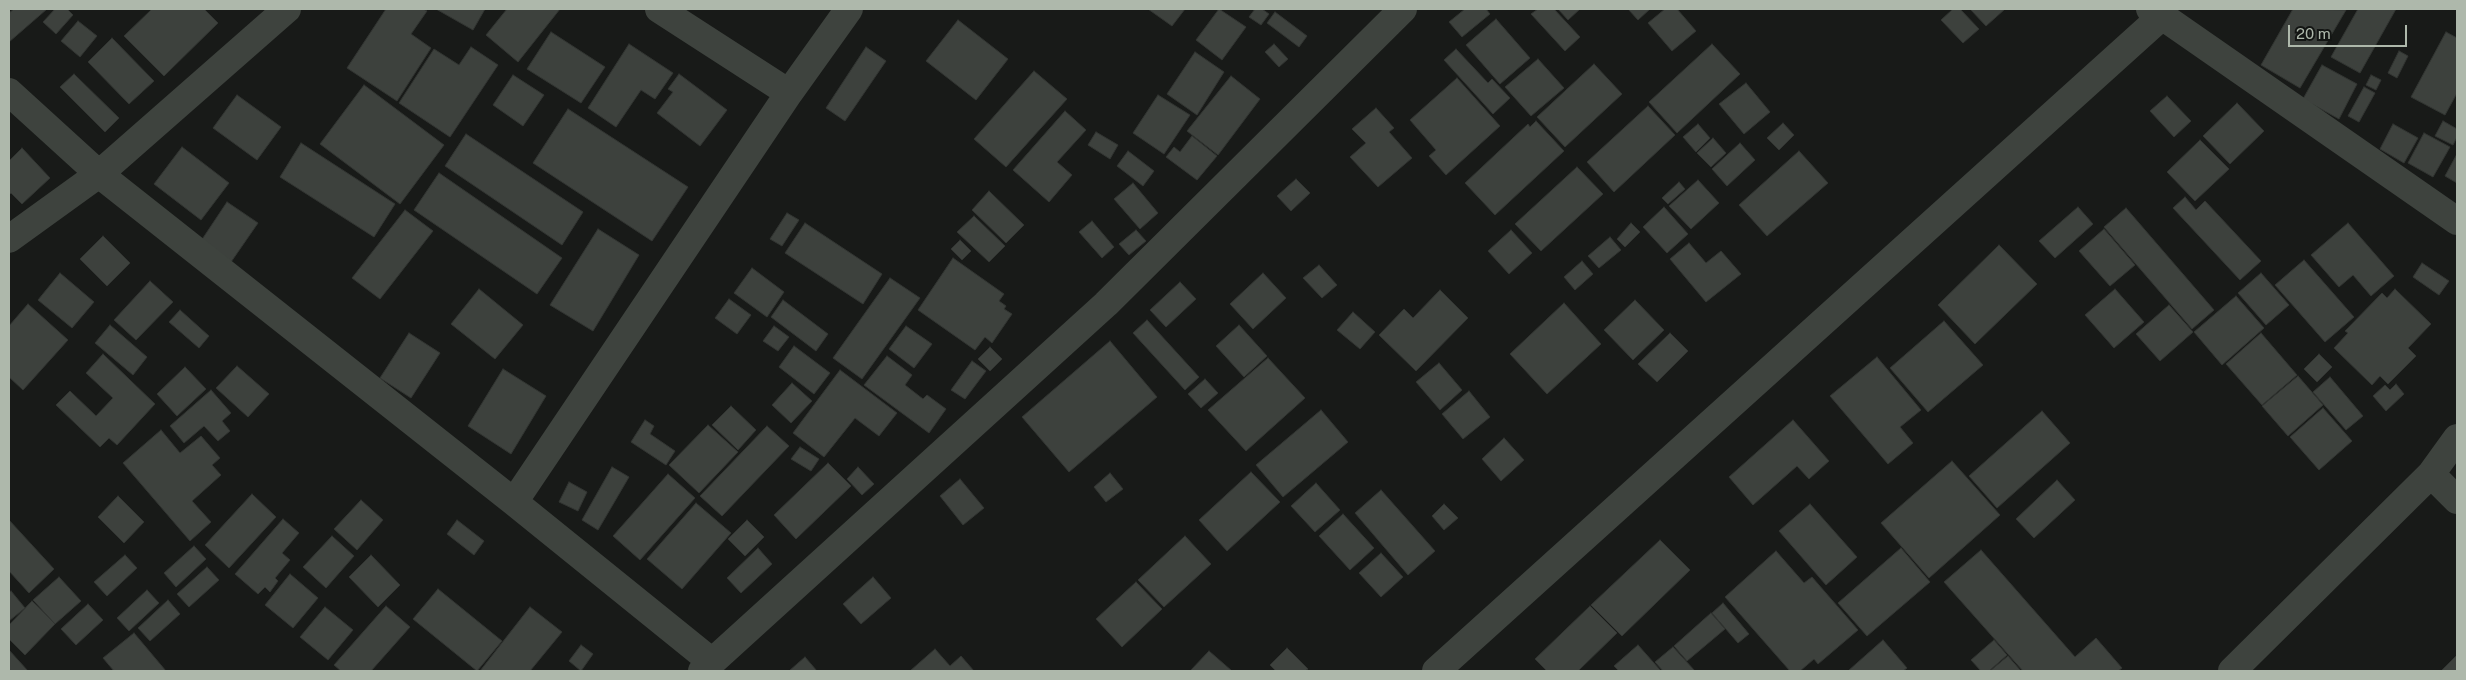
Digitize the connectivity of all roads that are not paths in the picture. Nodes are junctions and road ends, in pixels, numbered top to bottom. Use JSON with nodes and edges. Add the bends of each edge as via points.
{"nodes":[{"id":1,"x":287,"y":9,"type":"edge"},
{"id":2,"x":659,"y":9,"type":"edge"},
{"id":3,"x":849,"y":9,"type":"edge"},
{"id":4,"x":1403,"y":9,"type":"edge"},
{"id":5,"x":2156,"y":12,"type":"edge"},
{"id":6,"x":9,"y":92,"type":"edge"},
{"id":7,"x":789,"y":93,"type":"junction"},
{"id":8,"x":100,"y":174,"type":"junction"},
{"id":9,"x":2457,"y":221,"type":"edge"},
{"id":10,"x":9,"y":239,"type":"edge"},
{"id":11,"x":2457,"y":438,"type":"edge"},
{"id":12,"x":2431,"y":474,"type":"junction"},
{"id":13,"x":2457,"y":500,"type":"edge"},
{"id":14,"x":514,"y":502,"type":"junction"},
{"id":15,"x":707,"y":667,"type":"edge"},
{"id":16,"x":1436,"y":671,"type":"edge"},
{"id":17,"x":2232,"y":671,"type":"edge"}],
"edges":[{"from":1,"to":8,"type":"street"},
{"from":2,"to":7,"type":"street"},
{"from":3,"to":7,"type":"street"},
{"from":4,"to":15,"type":"street","via":[[1106,304]]},
{"from":5,"to":9,"type":"street"},
{"from":5,"to":16,"type":"street"},
{"from":6,"to":8,"type":"street"},
{"from":7,"to":14,"type":"street"},
{"from":8,"to":10,"type":"street"},
{"from":8,"to":14,"type":"street"},
{"from":11,"to":12,"type":"street"},
{"from":12,"to":13,"type":"street"},
{"from":12,"to":17,"type":"street"},
{"from":14,"to":15,"type":"street"}]}
